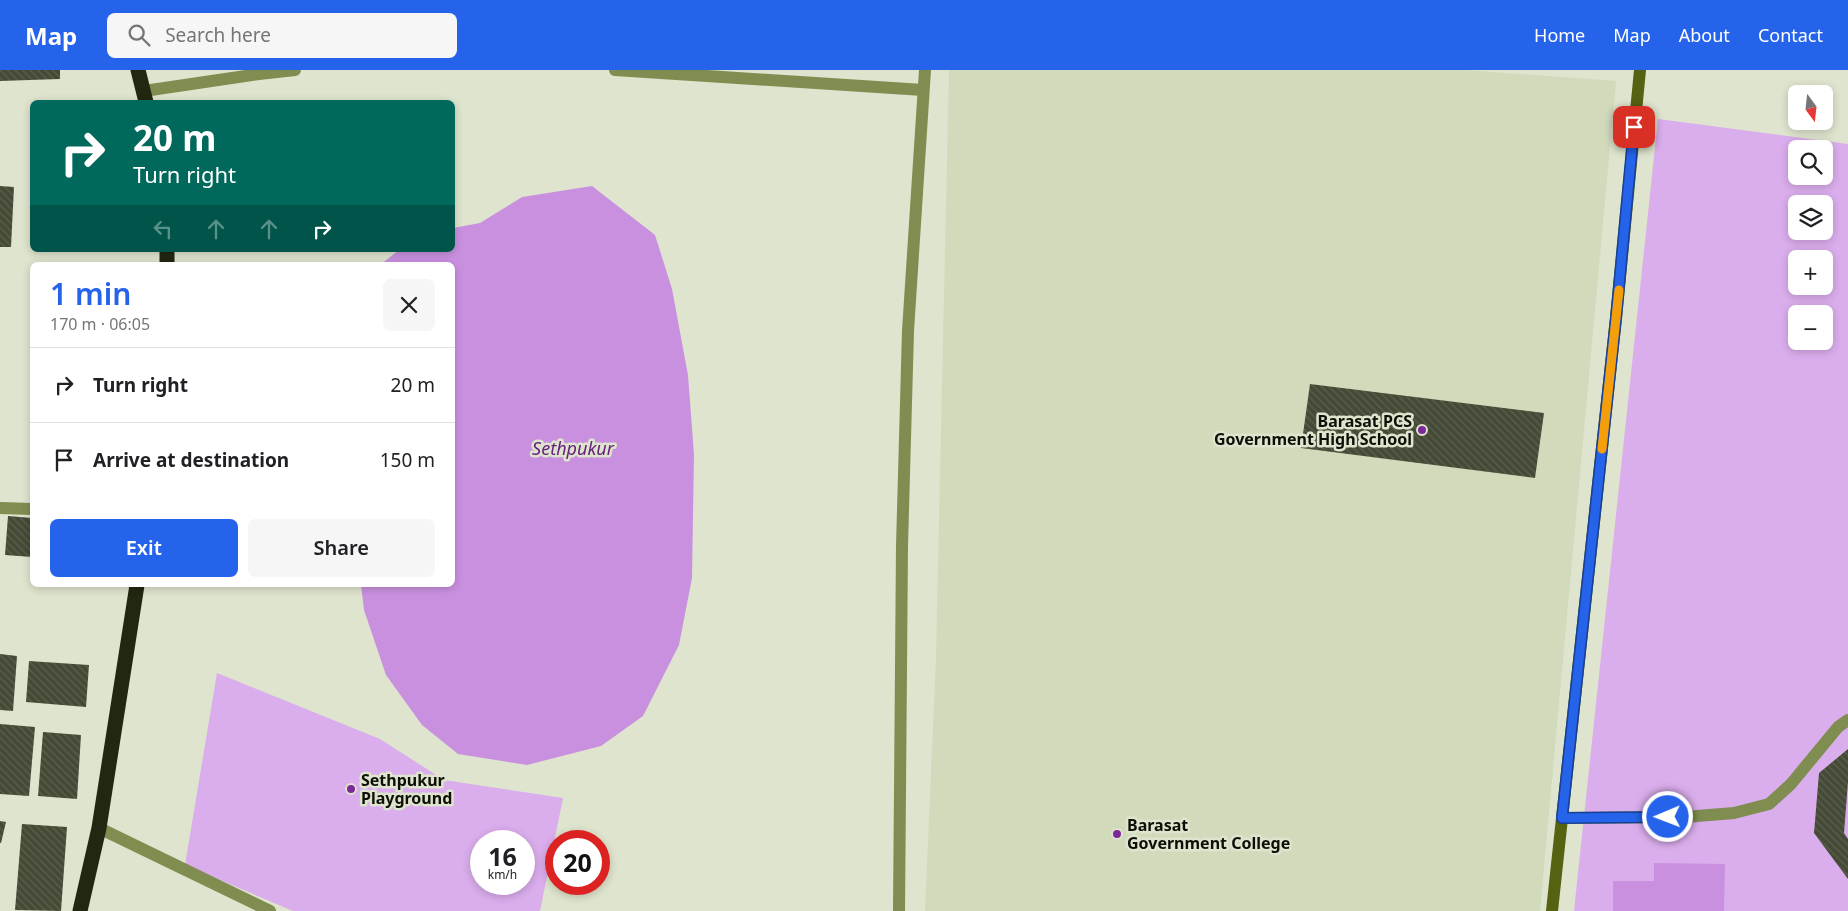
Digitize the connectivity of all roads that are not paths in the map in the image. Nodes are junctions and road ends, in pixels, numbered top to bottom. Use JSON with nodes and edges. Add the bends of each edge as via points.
{"nodes":[{"id":1,"x":138,"y":70,"type":"edge"},
{"id":2,"x":295,"y":70,"type":"edge"},
{"id":3,"x":615,"y":70,"type":"edge"},
{"id":4,"x":925,"y":70,"type":"edge"},
{"id":5,"x":1640,"y":70,"type":"edge"},
{"id":6,"x":923,"y":90,"type":"junction"},
{"id":7,"x":145,"y":97,"type":"edge"},
{"id":8,"x":0,"y":508,"type":"edge"},
{"id":9,"x":30,"y":509,"type":"edge"},
{"id":10,"x":138,"y":587,"type":"edge"},
{"id":11,"x":1848,"y":720,"type":"edge"},
{"id":12,"x":1562,"y":818,"type":"junction"},
{"id":13,"x":99,"y":828,"type":"junction"},
{"id":14,"x":80,"y":911,"type":"edge"},
{"id":15,"x":270,"y":911,"type":"edge"},
{"id":16,"x":900,"y":911,"type":"edge"},
{"id":17,"x":1552,"y":911,"type":"edge"}],
"edges":[{"from":1,"to":7,"type":"highway"},
{"from":2,"to":7,"type":"street"},
{"from":3,"to":6,"type":"street"},
{"from":4,"to":6,"type":"street"},
{"from":5,"to":12,"type":"street"},
{"from":6,"to":16,"type":"street","via":[[908,332],[902,546]]},
{"from":8,"to":9,"type":"street"},
{"from":10,"to":13,"type":"highway"},
{"from":11,"to":12,"type":"street","via":[[1769,804],[1734,813],[1685,817]]},
{"from":12,"to":17,"type":"street"},
{"from":13,"to":14,"type":"highway"},
{"from":13,"to":15,"type":"street"}]}
